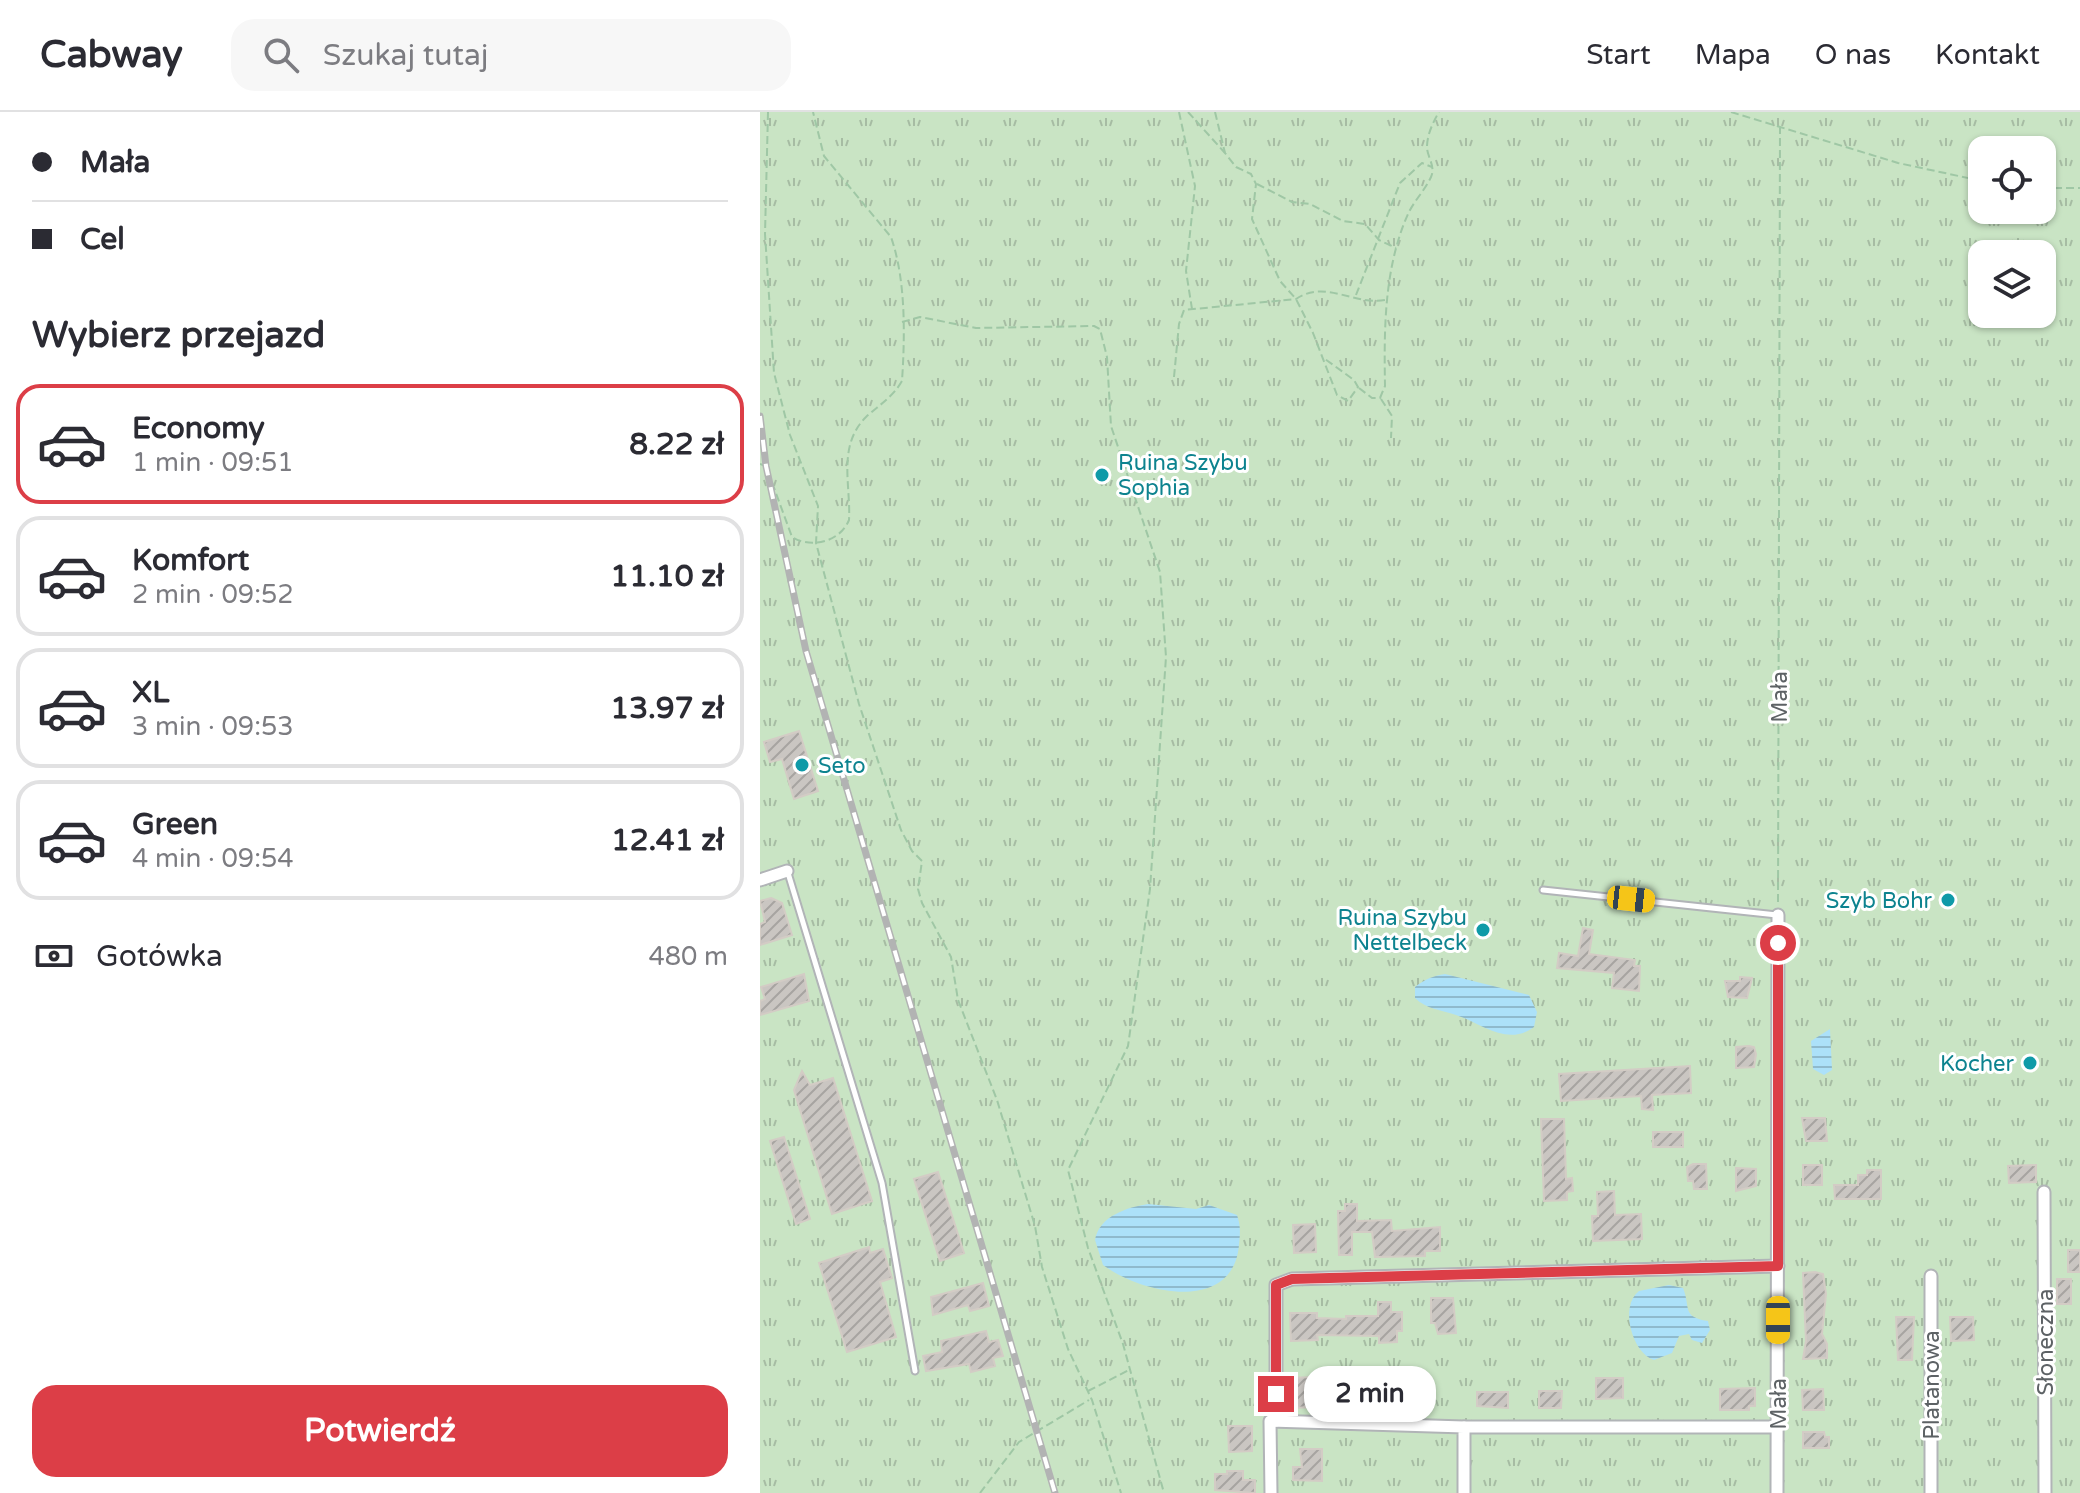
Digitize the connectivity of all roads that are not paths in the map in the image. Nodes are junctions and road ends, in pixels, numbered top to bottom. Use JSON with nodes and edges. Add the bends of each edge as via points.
{"nodes":[{"id":1,"x":787,"y":871,"type":"joint"},
{"id":2,"x":760,"y":880,"type":"edge"},
{"id":3,"x":1543,"y":890,"type":"dead end"},
{"id":4,"x":1778,"y":915,"type":"joint"},
{"id":5,"x":2044,"y":1192,"type":"dead end"},
{"id":6,"x":1778,"y":1266,"type":"junction"},
{"id":7,"x":1931,"y":1276,"type":"dead end"},
{"id":8,"x":915,"y":1371,"type":"dead end"},
{"id":9,"x":1276,"y":1421,"type":"junction"},
{"id":10,"x":1464,"y":1427,"type":"junction"},
{"id":11,"x":1778,"y":1427,"type":"junction"},
{"id":12,"x":1271,"y":1493,"type":"edge"},
{"id":13,"x":1464,"y":1493,"type":"edge"},
{"id":14,"x":1777,"y":1493,"type":"edge"},
{"id":15,"x":1931,"y":1493,"type":"edge"},
{"id":16,"x":2045,"y":1493,"type":"edge"}],
"edges":[{"from":1,"to":2,"type":"street"},
{"from":1,"to":8,"type":"lane","via":[[882,1183]]},
{"from":3,"to":4,"type":"lane"},
{"from":4,"to":6,"type":"street","name":"Mała"},
{"from":5,"to":16,"type":"street","name":"Słoneczna"},
{"from":6,"to":9,"type":"street","via":[[1292,1279],[1276,1285]]},
{"from":6,"to":11,"type":"street","name":"Mała"},
{"from":7,"to":15,"type":"street","name":"Platanowa"},
{"from":9,"to":10,"type":"street"},
{"from":9,"to":12,"type":"street","via":[[1270,1421]]},
{"from":10,"to":11,"type":"street"},
{"from":10,"to":13,"type":"street"},
{"from":11,"to":14,"type":"street","name":"Mała"}]}
